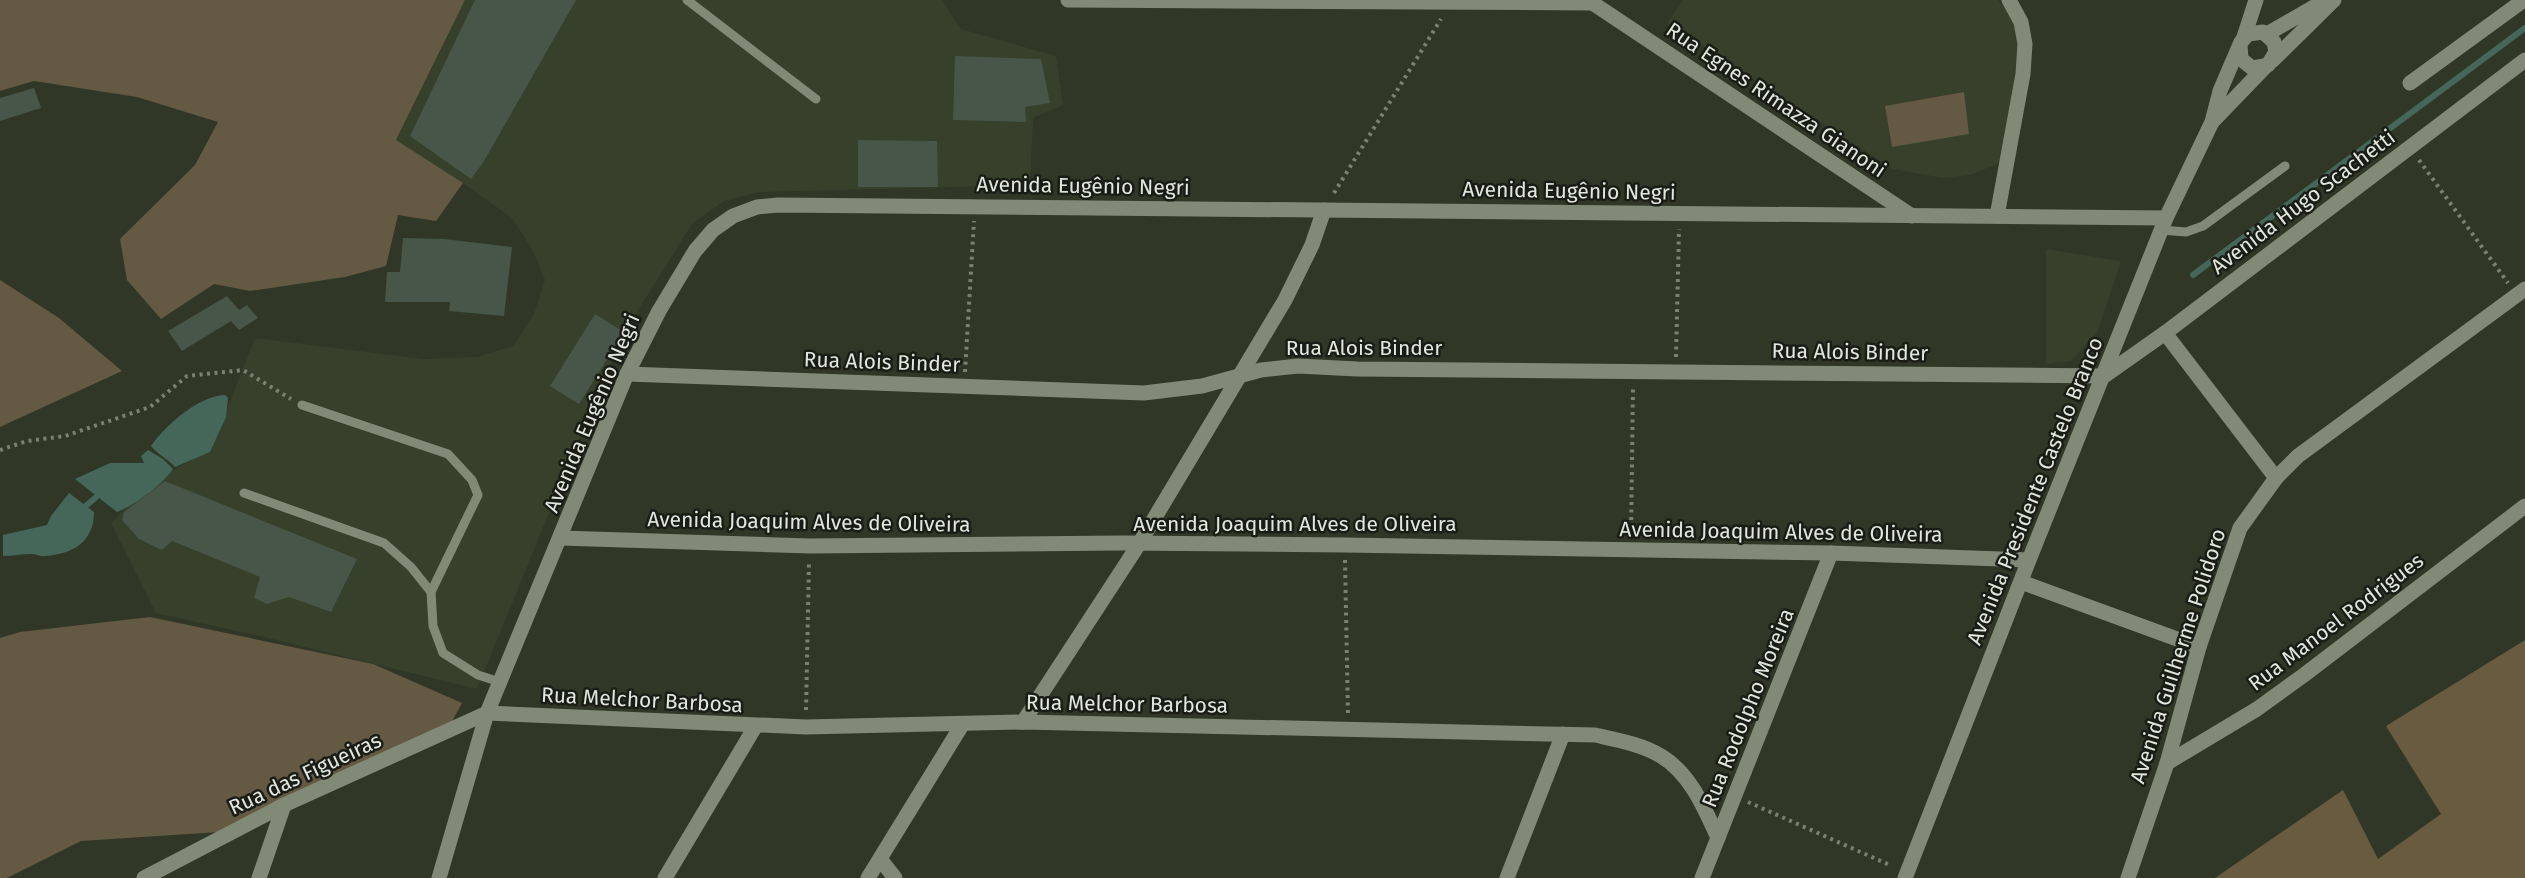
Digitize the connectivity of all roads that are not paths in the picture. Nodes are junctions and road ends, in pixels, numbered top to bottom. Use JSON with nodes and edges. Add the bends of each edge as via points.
{"nodes":[{"id":1,"x":687,"y":0,"type":"edge"},
{"id":2,"x":1068,"y":0,"type":"edge"},
{"id":3,"x":2008,"y":0,"type":"edge"},
{"id":4,"x":2256,"y":0,"type":"edge"},
{"id":5,"x":2326,"y":0,"type":"edge"},
{"id":6,"x":2334,"y":0,"type":"edge"},
{"id":7,"x":2524,"y":0,"type":"edge"},
{"id":8,"x":1590,"y":2,"type":"edge"},
{"id":9,"x":2267,"y":34,"type":"junction"},
{"id":10,"x":2242,"y":41,"type":"junction"},
{"id":11,"x":2525,"y":60,"type":"edge"},
{"id":12,"x":2269,"y":64,"type":"junction"},
{"id":13,"x":2410,"y":83,"type":"dead end"},
{"id":14,"x":816,"y":99,"type":"dead end"},
{"id":15,"x":2212,"y":122,"type":"junction"},
{"id":16,"x":2285,"y":166,"type":"dead end"},
{"id":17,"x":1324,"y":210,"type":"junction"},
{"id":18,"x":1912,"y":216,"type":"junction"},
{"id":19,"x":1997,"y":216,"type":"junction"},
{"id":20,"x":2164,"y":224,"type":"junction"},
{"id":21,"x":2521,"y":292,"type":"edge"},
{"id":22,"x":2165,"y":333,"type":"junction"},
{"id":23,"x":627,"y":374,"type":"junction"},
{"id":24,"x":1239,"y":376,"type":"junction"},
{"id":25,"x":2104,"y":376,"type":"junction"},
{"id":26,"x":302,"y":405,"type":"road end"},
{"id":27,"x":2276,"y":478,"type":"junction"},
{"id":28,"x":244,"y":493,"type":"dead end"},
{"id":29,"x":2525,"y":506,"type":"edge"},
{"id":30,"x":561,"y":538,"type":"junction"},
{"id":31,"x":1139,"y":544,"type":"junction"},
{"id":32,"x":1831,"y":553,"type":"junction"},
{"id":33,"x":2029,"y":560,"type":"junction"},
{"id":34,"x":2021,"y":582,"type":"junction"},
{"id":35,"x":431,"y":592,"type":"junction"},
{"id":36,"x":2199,"y":647,"type":"junction"},
{"id":37,"x":500,"y":682,"type":"junction"},
{"id":38,"x":487,"y":713,"type":"junction"},
{"id":39,"x":1023,"y":722,"type":"junction"},
{"id":40,"x":962,"y":725,"type":"junction"},
{"id":41,"x":755,"y":726,"type":"junction"},
{"id":42,"x":1563,"y":734,"type":"junction"},
{"id":43,"x":2167,"y":763,"type":"junction"},
{"id":44,"x":284,"y":805,"type":"junction"},
{"id":45,"x":1718,"y":838,"type":"junction"},
{"id":46,"x":880,"y":859,"type":"junction"},
{"id":47,"x":1906,"y":875,"type":"edge"},
{"id":48,"x":144,"y":878,"type":"edge"},
{"id":49,"x":259,"y":878,"type":"edge"},
{"id":50,"x":439,"y":878,"type":"edge"},
{"id":51,"x":665,"y":878,"type":"edge"},
{"id":52,"x":868,"y":878,"type":"edge"},
{"id":53,"x":895,"y":878,"type":"edge"},
{"id":54,"x":1507,"y":878,"type":"edge"},
{"id":55,"x":1702,"y":878,"type":"edge"},
{"id":56,"x":2127,"y":878,"type":"edge"}],
"edges":[{"from":1,"to":14,"type":"lane"},
{"from":2,"to":8,"type":"street"},
{"from":3,"to":19,"type":"street","via":[[2021,22],[2025,44]]},
{"from":4,"to":10,"type":"street","name":"Avenida Presidente Castelo Branco"},
{"from":5,"to":9,"type":"street"},
{"from":6,"to":12,"type":"street","name":"Avenida Presidente Castelo Branco"},
{"from":7,"to":13,"type":"street"},
{"from":8,"to":18,"type":"street","name":"Rua Egnes Rimazza Gianoni"},
{"from":9,"to":10,"type":"street","via":[[2253,32]]},
{"from":9,"to":12,"type":"street","via":[[2276,47]]},
{"from":10,"to":12,"type":"street","via":[[2240,54],[2244,63],[2252,68]]},
{"from":10,"to":15,"type":"street","name":"Avenida Presidente Castelo Branco","via":[[2220,91]]},
{"from":11,"to":22,"type":"street","name":"Avenida Hugo Scachetti"},
{"from":12,"to":15,"type":"street","name":"Avenida Presidente Castelo Branco"},
{"from":15,"to":20,"type":"street","name":"Avenida Presidente Castelo Branco"},
{"from":16,"to":20,"type":"lane","via":[[2203,226],[2186,232]]},
{"from":17,"to":18,"type":"street","name":"Avenida Eugênio Negri"},
{"from":17,"to":23,"type":"street","name":"Avenida Eugênio Negri","via":[[975,205],[757,207],[733,216],[695,251]]},
{"from":17,"to":24,"type":"street","via":[[1285,300]]},
{"from":18,"to":19,"type":"street","name":"Avenida Eugênio Negri"},
{"from":19,"to":20,"type":"street","name":"Avenida Eugênio Negri"},
{"from":20,"to":25,"type":"street","name":"Avenida Presidente Castelo Branco"},
{"from":21,"to":27,"type":"street","name":"Avenida Guilherme Polidoro","via":[[2298,456]]},
{"from":22,"to":25,"type":"street","name":"Avenida Hugo Scachetti"},
{"from":22,"to":27,"type":"street"},
{"from":23,"to":24,"type":"street","name":"Rua Alois Binder","via":[[1144,393],[1202,386]]},
{"from":23,"to":30,"type":"street","name":"Avenida Eugênio Negri"},
{"from":24,"to":25,"type":"street","name":"Rua Alois Binder","via":[[1298,366]]},
{"from":24,"to":31,"type":"street"},
{"from":25,"to":33,"type":"street","name":"Avenida Presidente Castelo Branco"},
{"from":26,"to":35,"type":"lane","via":[[448,454],[472,480],[478,495]]},
{"from":27,"to":36,"type":"street","name":"Avenida Guilherme Polidoro","via":[[2240,528]]},
{"from":28,"to":35,"type":"lane","via":[[384,543]]},
{"from":29,"to":43,"type":"street","name":"Rua Manoel Rodrigues","via":[[2295,682]]},
{"from":30,"to":31,"type":"street","name":"Avenida Joaquim Alves de Oliveira","via":[[810,546]]},
{"from":30,"to":37,"type":"street","name":"Avenida Eugênio Negri"},
{"from":31,"to":32,"type":"street","name":"Avenida Joaquim Alves de Oliveira"},
{"from":31,"to":39,"type":"street"},
{"from":32,"to":33,"type":"street","name":"Avenida Joaquim Alves de Oliveira"},
{"from":32,"to":45,"type":"street","name":"Rua Rodolpho Moreira"},
{"from":33,"to":34,"type":"street","name":"Avenida Presidente Castelo Branco"},
{"from":34,"to":36,"type":"street"},
{"from":34,"to":47,"type":"street","name":"Avenida Presidente Castelo Branco"},
{"from":35,"to":37,"type":"lane","via":[[433,626],[443,653],[478,675]]},
{"from":36,"to":43,"type":"street","name":"Avenida Guilherme Polidoro"},
{"from":37,"to":38,"type":"street","name":"Avenida Eugênio Negri"},
{"from":38,"to":41,"type":"street","name":"Rua Melchor Barbosa"},
{"from":38,"to":44,"type":"street","name":"Rua das Figueiras"},
{"from":38,"to":50,"type":"street","name":"Avenida Eugênio Negri"},
{"from":39,"to":40,"type":"street","name":"Rua Melchor Barbosa"},
{"from":39,"to":42,"type":"street","name":"Rua Melchor Barbosa"},
{"from":40,"to":41,"type":"street","name":"Rua Melchor Barbosa"},
{"from":40,"to":46,"type":"street"},
{"from":41,"to":51,"type":"street"},
{"from":42,"to":45,"type":"street","name":"Rua Melchor Barbosa","via":[[1631,743],[1662,756],[1700,798]]},
{"from":42,"to":54,"type":"street"},
{"from":43,"to":56,"type":"street","name":"Avenida Guilherme Polidoro"},
{"from":44,"to":48,"type":"street","name":"Rua das Figueiras"},
{"from":44,"to":49,"type":"street"},
{"from":45,"to":55,"type":"street","name":"Rua Rodolpho Moreira"},
{"from":46,"to":52,"type":"street"},
{"from":46,"to":53,"type":"street"}]}
